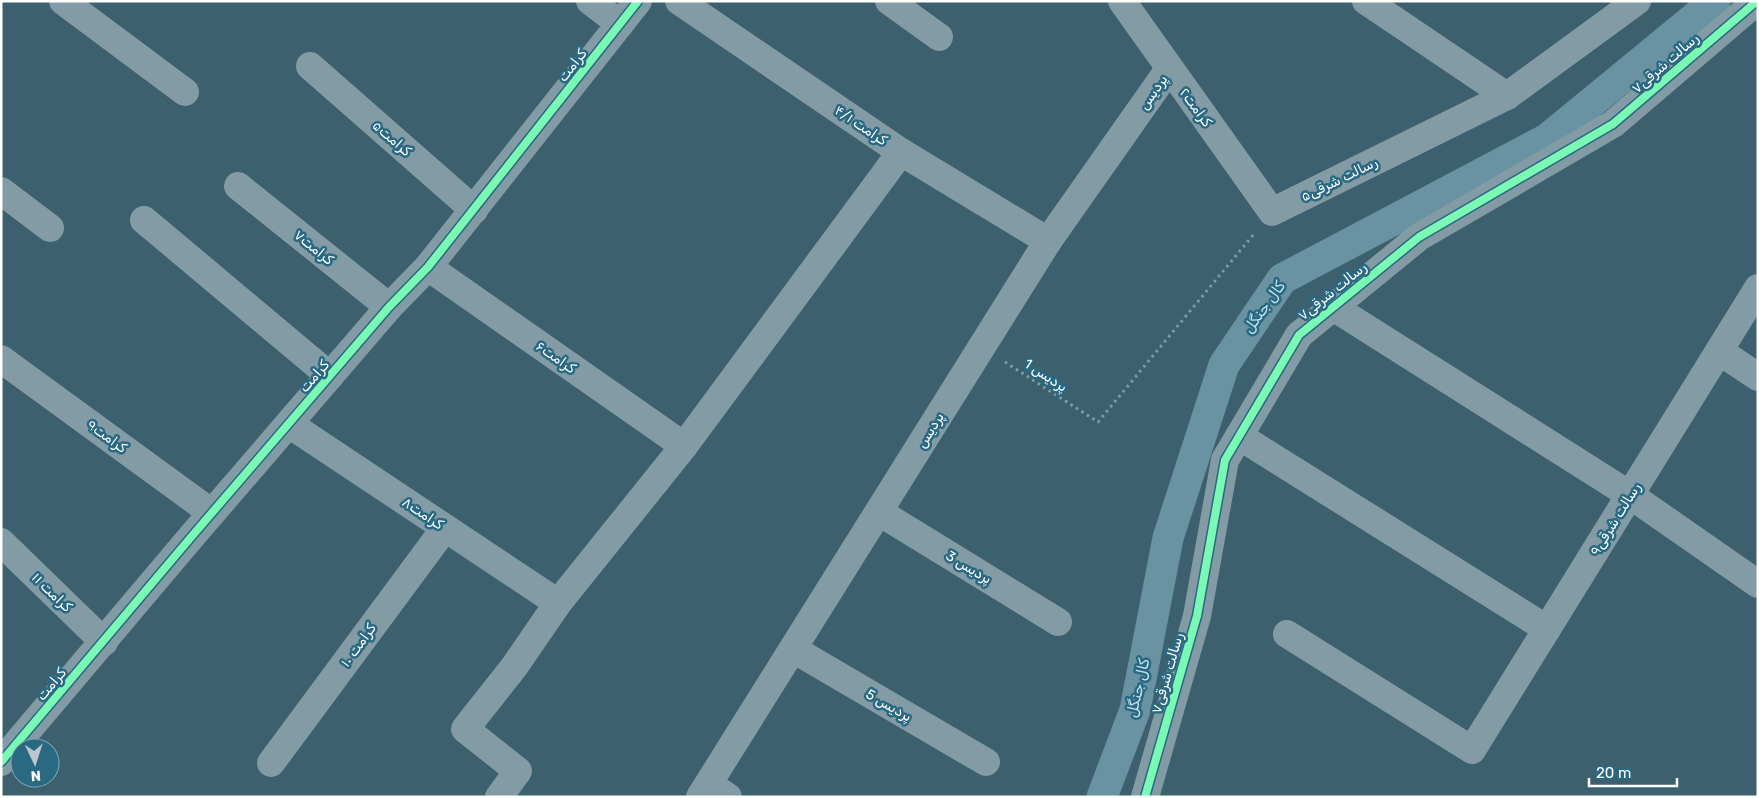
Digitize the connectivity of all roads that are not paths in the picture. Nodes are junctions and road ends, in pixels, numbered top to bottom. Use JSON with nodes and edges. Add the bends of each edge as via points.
{"nodes":[{"id":1,"x":63,"y":1,"type":"edge"},
{"id":2,"x":590,"y":1,"type":"edge"},
{"id":3,"x":638,"y":1,"type":"edge"},
{"id":4,"x":679,"y":1,"type":"edge"},
{"id":5,"x":889,"y":1,"type":"edge"},
{"id":6,"x":1122,"y":1,"type":"edge"},
{"id":7,"x":1366,"y":1,"type":"edge"},
{"id":8,"x":1637,"y":1,"type":"edge"},
{"id":9,"x":1757,"y":1,"type":"edge"},
{"id":10,"x":620,"y":24,"type":"junction"},
{"id":11,"x":939,"y":37,"type":"dead end"},
{"id":12,"x":310,"y":66,"type":"dead end"},
{"id":13,"x":1169,"y":69,"type":"junction"},
{"id":14,"x":185,"y":92,"type":"dead end"},
{"id":15,"x":1507,"y":96,"type":"junction"},
{"id":16,"x":901,"y":152,"type":"junction"},
{"id":17,"x":238,"y":186,"type":"dead end"},
{"id":18,"x":1,"y":191,"type":"edge"},
{"id":19,"x":474,"y":210,"type":"junction"},
{"id":20,"x":1272,"y":212,"type":"joint"},
{"id":21,"x":144,"y":220,"type":"dead end"},
{"id":22,"x":50,"y":228,"type":"dead end"},
{"id":23,"x":1048,"y":241,"type":"junction"},
{"id":24,"x":428,"y":267,"type":"junction"},
{"id":25,"x":1758,"y":288,"type":"edge"},
{"id":26,"x":389,"y":307,"type":"junction"},
{"id":27,"x":1333,"y":307,"type":"junction"},
{"id":28,"x":1719,"y":351,"type":"junction"},
{"id":29,"x":1,"y":359,"type":"edge"},
{"id":30,"x":330,"y":376,"type":"junction"},
{"id":31,"x":1758,"y":377,"type":"edge"},
{"id":32,"x":289,"y":424,"type":"junction"},
{"id":33,"x":1239,"y":436,"type":"junction"},
{"id":34,"x":684,"y":446,"type":"junction"},
{"id":35,"x":1630,"y":495,"type":"junction"},
{"id":36,"x":879,"y":512,"type":"junction"},
{"id":37,"x":212,"y":513,"type":"junction"},
{"id":38,"x":445,"y":528,"type":"junction"},
{"id":39,"x":1,"y":542,"type":"edge"},
{"id":40,"x":1758,"y":584,"type":"edge"},
{"id":41,"x":558,"y":603,"type":"junction"},
{"id":42,"x":1058,"y":622,"type":"dead end"},
{"id":43,"x":1547,"y":629,"type":"junction"},
{"id":44,"x":1287,"y":634,"type":"dead end"},
{"id":45,"x":104,"y":642,"type":"junction"},
{"id":46,"x":793,"y":649,"type":"junction"},
{"id":47,"x":1,"y":762,"type":"edge"},
{"id":48,"x":986,"y":762,"type":"dead end"},
{"id":49,"x":271,"y":763,"type":"dead end"},
{"id":50,"x":712,"y":792,"type":"edge"},
{"id":51,"x":500,"y":797,"type":"edge"},
{"id":52,"x":1144,"y":797,"type":"edge"}],
"edges":[{"from":1,"to":14,"type":"street"},
{"from":2,"to":10,"type":"street"},
{"from":3,"to":10,"type":"street","name":"کرامت"},
{"from":4,"to":16,"type":"street","name":"کرامت ۴/۱"},
{"from":5,"to":11,"type":"street"},
{"from":6,"to":13,"type":"street","name":"کرامت۲"},
{"from":7,"to":15,"type":"street"},
{"from":8,"to":15,"type":"street","name":"رسالت شرقی۵"},
{"from":9,"to":27,"type":"street","name":"رسالت شرقی۷","via":[[1613,124],[1419,237]]},
{"from":10,"to":19,"type":"street","name":"کرامت"},
{"from":12,"to":19,"type":"street","name":"کرامت۵"},
{"from":13,"to":20,"type":"street","name":"کرامت۲"},
{"from":13,"to":23,"type":"street","name":"پردیس"},
{"from":15,"to":20,"type":"street","name":"رسالت شرقی۵"},
{"from":16,"to":23,"type":"street","name":"کرامت ۴/۱"},
{"from":16,"to":34,"type":"street"},
{"from":17,"to":26,"type":"street","name":"کرامت۷"},
{"from":18,"to":22,"type":"street"},
{"from":19,"to":24,"type":"street","name":"کرامت"},
{"from":21,"to":30,"type":"street"},
{"from":23,"to":36,"type":"street","name":"پردیس"},
{"from":24,"to":26,"type":"street","name":"کرامت"},
{"from":24,"to":34,"type":"street","name":"کرامت۶"},
{"from":25,"to":28,"type":"street","name":"رسالت شرقی۹"},
{"from":26,"to":30,"type":"street","name":"کرامت"},
{"from":27,"to":33,"type":"street","name":"رسالت شرقی۷","via":[[1299,335]]},
{"from":27,"to":35,"type":"street"},
{"from":28,"to":31,"type":"street"},
{"from":28,"to":35,"type":"street","name":"رسالت شرقی۹"},
{"from":29,"to":37,"type":"street","name":"کرامت۹"},
{"from":30,"to":32,"type":"street","name":"کرامت"},
{"from":32,"to":37,"type":"street","name":"کرامت"},
{"from":32,"to":38,"type":"street","name":"کرامت۸"},
{"from":33,"to":43,"type":"street"},
{"from":33,"to":52,"type":"street","name":"رسالت شرقی۷","via":[[1225,460],[1197,616]]},
{"from":34,"to":41,"type":"street"},
{"from":35,"to":40,"type":"street"},
{"from":35,"to":43,"type":"street","name":"رسالت شرقی۹"},
{"from":36,"to":42,"type":"street","name":"پردیس 3"},
{"from":36,"to":46,"type":"street","name":"پردیس"},
{"from":37,"to":45,"type":"street","name":"کرامت"},
{"from":38,"to":41,"type":"street","name":"کرامت۸"},
{"from":38,"to":49,"type":"street","name":"کرامت ۱۰"},
{"from":39,"to":45,"type":"street","name":"کرامت ۱۱"},
{"from":41,"to":51,"type":"street","via":[[514,667],[465,729],[518,771]]},
{"from":43,"to":44,"type":"street","name":"رسالت شرقی۹","via":[[1472,750]]},
{"from":45,"to":47,"type":"street","name":"کرامت"},
{"from":46,"to":48,"type":"street","name":"پردیس 5"},
{"from":46,"to":50,"type":"street","name":"پردیس"}]}
